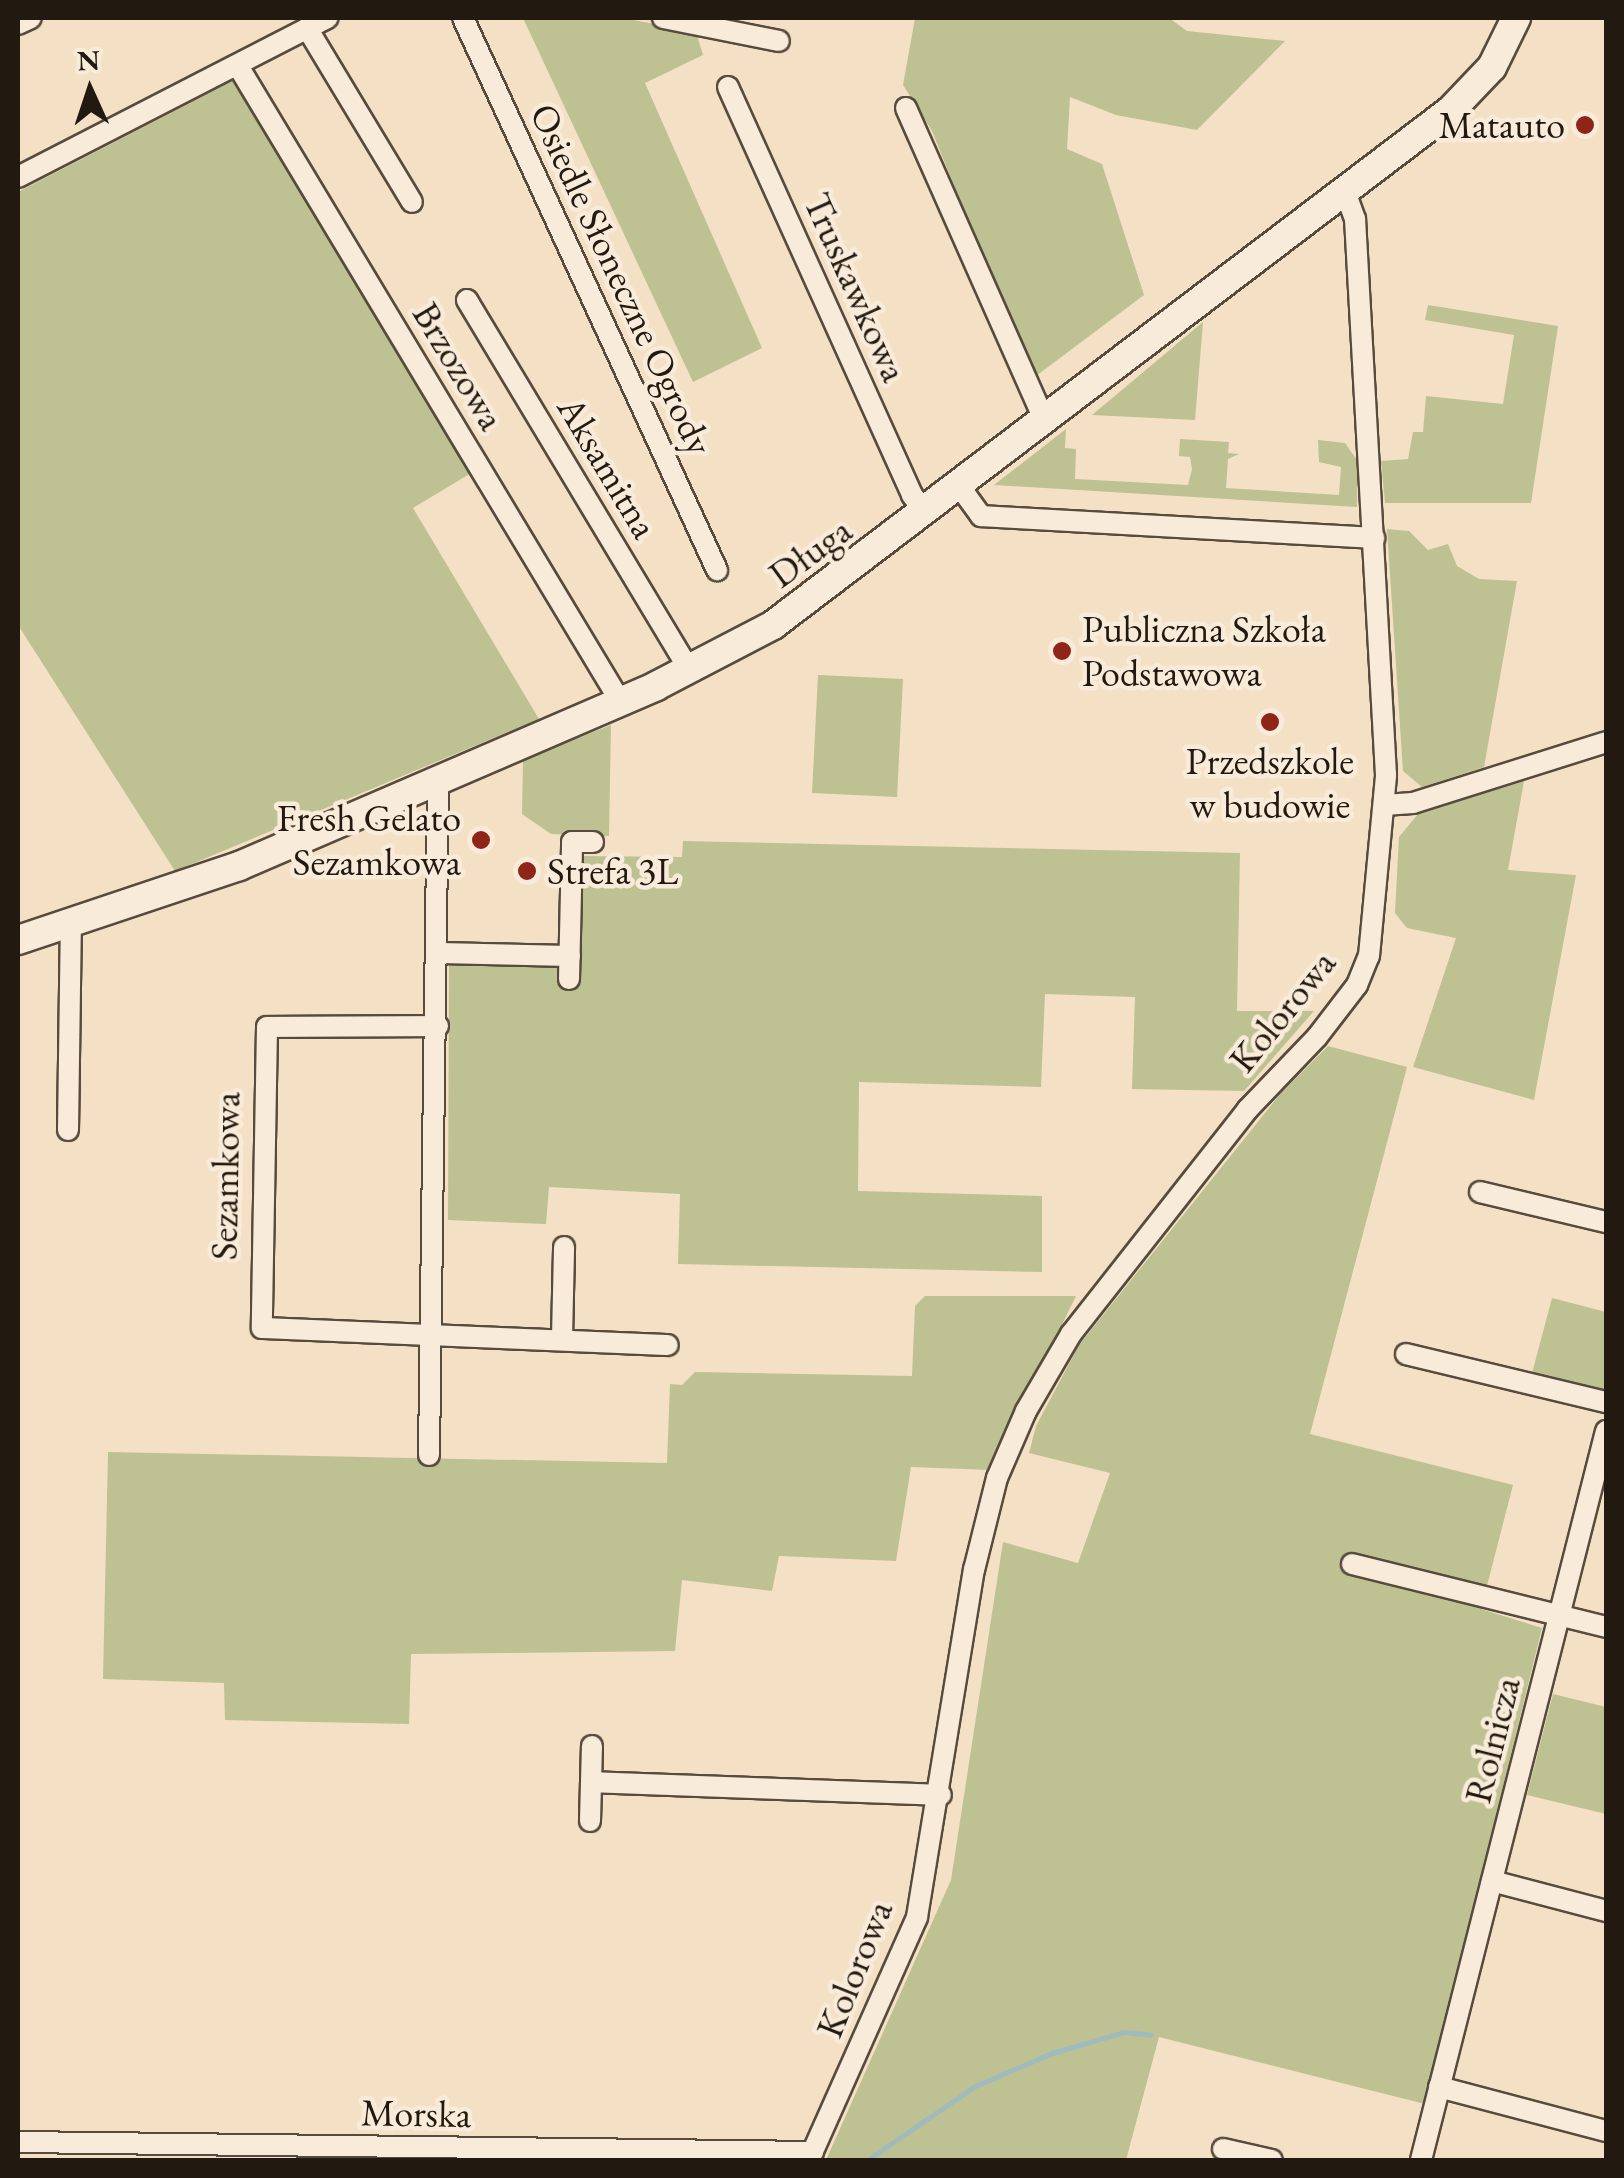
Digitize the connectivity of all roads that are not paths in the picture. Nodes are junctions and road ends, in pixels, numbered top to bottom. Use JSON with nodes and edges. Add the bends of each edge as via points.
{"nodes":[{"id":1,"x":31,"y":18,"type":"edge"},
{"id":2,"x":327,"y":18,"type":"edge"},
{"id":3,"x":463,"y":18,"type":"edge"},
{"id":4,"x":663,"y":18,"type":"edge"},
{"id":5,"x":1516,"y":18,"type":"edge"},
{"id":6,"x":18,"y":24,"type":"edge"},
{"id":7,"x":307,"y":28,"type":"junction"},
{"id":8,"x":779,"y":41,"type":"dead end"},
{"id":9,"x":238,"y":66,"type":"junction"},
{"id":10,"x":728,"y":87,"type":"dead end"},
{"id":11,"x":906,"y":108,"type":"dead end"},
{"id":12,"x":18,"y":177,"type":"edge"},
{"id":13,"x":1344,"y":190,"type":"junction"},
{"id":14,"x":412,"y":202,"type":"dead end"},
{"id":15,"x":467,"y":300,"type":"dead end"},
{"id":16,"x":1045,"y":421,"type":"junction"},
{"id":17,"x":960,"y":487,"type":"junction"},
{"id":18,"x":926,"y":513,"type":"junction"},
{"id":19,"x":1374,"y":538,"type":"junction"},
{"id":20,"x":716,"y":570,"type":"dead end"},
{"id":21,"x":689,"y":670,"type":"junction"},
{"id":22,"x":620,"y":701,"type":"junction"},
{"id":23,"x":1606,"y":742,"type":"edge"},
{"id":24,"x":438,"y":780,"type":"junction"},
{"id":25,"x":1384,"y":804,"type":"junction"},
{"id":26,"x":593,"y":842,"type":"dead end"},
{"id":27,"x":71,"y":924,"type":"junction"},
{"id":28,"x":18,"y":939,"type":"edge"},
{"id":29,"x":440,"y":954,"type":"junction"},
{"id":30,"x":570,"y":956,"type":"junction"},
{"id":31,"x":569,"y":979,"type":"dead end"},
{"id":32,"x":438,"y":1026,"type":"junction"},
{"id":33,"x":68,"y":1130,"type":"dead end"},
{"id":34,"x":1480,"y":1192,"type":"dead end"},
{"id":35,"x":1606,"y":1222,"type":"edge"},
{"id":36,"x":564,"y":1247,"type":"dead end"},
{"id":37,"x":432,"y":1336,"type":"junction"},
{"id":38,"x":562,"y":1338,"type":"junction"},
{"id":39,"x":668,"y":1345,"type":"dead end"},
{"id":40,"x":1406,"y":1354,"type":"dead end"},
{"id":41,"x":1606,"y":1402,"type":"edge"},
{"id":42,"x":1606,"y":1430,"type":"edge"},
{"id":43,"x":429,"y":1456,"type":"dead end"},
{"id":44,"x":1601,"y":1472,"type":"edge"},
{"id":45,"x":1352,"y":1564,"type":"dead end"},
{"id":46,"x":1560,"y":1615,"type":"junction"},
{"id":47,"x":1606,"y":1626,"type":"edge"},
{"id":48,"x":592,"y":1746,"type":"dead end"},
{"id":49,"x":591,"y":1782,"type":"junction"},
{"id":50,"x":941,"y":1795,"type":"junction"},
{"id":51,"x":590,"y":1821,"type":"dead end"},
{"id":52,"x":1492,"y":1882,"type":"junction"},
{"id":53,"x":1606,"y":1911,"type":"edge"},
{"id":54,"x":1440,"y":2087,"type":"junction"},
{"id":55,"x":1606,"y":2131,"type":"edge"},
{"id":56,"x":18,"y":2142,"type":"edge"},
{"id":57,"x":1223,"y":2148,"type":"dead end"},
{"id":58,"x":811,"y":2156,"type":"edge"},
{"id":59,"x":1272,"y":2160,"type":"edge"},
{"id":60,"x":1421,"y":2160,"type":"edge"}],
"edges":[{"from":1,"to":6,"type":"street"},
{"from":2,"to":7,"type":"street"},
{"from":3,"to":20,"type":"street","name":"Osiedle Słoneczne Ogrody"},
{"from":4,"to":8,"type":"street"},
{"from":5,"to":13,"type":"street","name":"Długa","via":[[1500,54],[1466,96]]},
{"from":7,"to":9,"type":"street"},
{"from":7,"to":14,"type":"street"},
{"from":9,"to":12,"type":"street"},
{"from":9,"to":22,"type":"street","name":"Brzozowa"},
{"from":10,"to":18,"type":"street","name":"Truskawkowa"},
{"from":11,"to":16,"type":"street"},
{"from":13,"to":16,"type":"street","name":"Długa"},
{"from":13,"to":19,"type":"street","name":"Kolorowa","via":[[1354,207]]},
{"from":15,"to":21,"type":"street","name":"Aksamitna"},
{"from":16,"to":17,"type":"street","name":"Długa"},
{"from":17,"to":18,"type":"street","name":"Długa"},
{"from":17,"to":19,"type":"street","via":[[982,516]]},
{"from":18,"to":21,"type":"street","name":"Długa","via":[[783,619]]},
{"from":19,"to":25,"type":"street","name":"Kolorowa"},
{"from":21,"to":22,"type":"street","name":"Długa"},
{"from":22,"to":24,"type":"street","name":"Długa"},
{"from":23,"to":25,"type":"street","via":[[1413,803]]},
{"from":24,"to":27,"type":"street","name":"Długa","via":[[212,877]]},
{"from":24,"to":29,"type":"street"},
{"from":25,"to":50,"type":"street","name":"Kolorowa","via":[[1368,956],[1357,985],[1172,1201],[1070,1334],[996,1478],[974,1570]]},
{"from":26,"to":30,"type":"street","via":[[572,842]]},
{"from":27,"to":28,"type":"street","name":"Długa"},
{"from":27,"to":33,"type":"street"},
{"from":29,"to":30,"type":"street"},
{"from":29,"to":32,"type":"street"},
{"from":30,"to":31,"type":"street"},
{"from":32,"to":37,"type":"street"},
{"from":32,"to":37,"type":"street","name":"Sezamkowa","via":[[280,1023],[267,1027],[262,1038],[262,1328]]},
{"from":34,"to":35,"type":"street"},
{"from":36,"to":38,"type":"street"},
{"from":37,"to":38,"type":"street","name":"Sezamkowa"},
{"from":37,"to":43,"type":"street"},
{"from":38,"to":39,"type":"street","name":"Sezamkowa"},
{"from":40,"to":41,"type":"street"},
{"from":42,"to":44,"type":"street","name":"Rolnicza"},
{"from":44,"to":46,"type":"street","name":"Rolnicza"},
{"from":45,"to":46,"type":"street"},
{"from":46,"to":47,"type":"street"},
{"from":46,"to":52,"type":"street","name":"Rolnicza"},
{"from":48,"to":49,"type":"street"},
{"from":49,"to":50,"type":"street"},
{"from":49,"to":51,"type":"street"},
{"from":50,"to":58,"type":"street","name":"Kolorowa","via":[[916,1917]]},
{"from":52,"to":53,"type":"street"},
{"from":52,"to":54,"type":"street","name":"Rolnicza"},
{"from":54,"to":55,"type":"street"},
{"from":54,"to":60,"type":"street","name":"Rolnicza"},
{"from":56,"to":58,"type":"street","name":"Morska"},
{"from":57,"to":59,"type":"street"}]}
